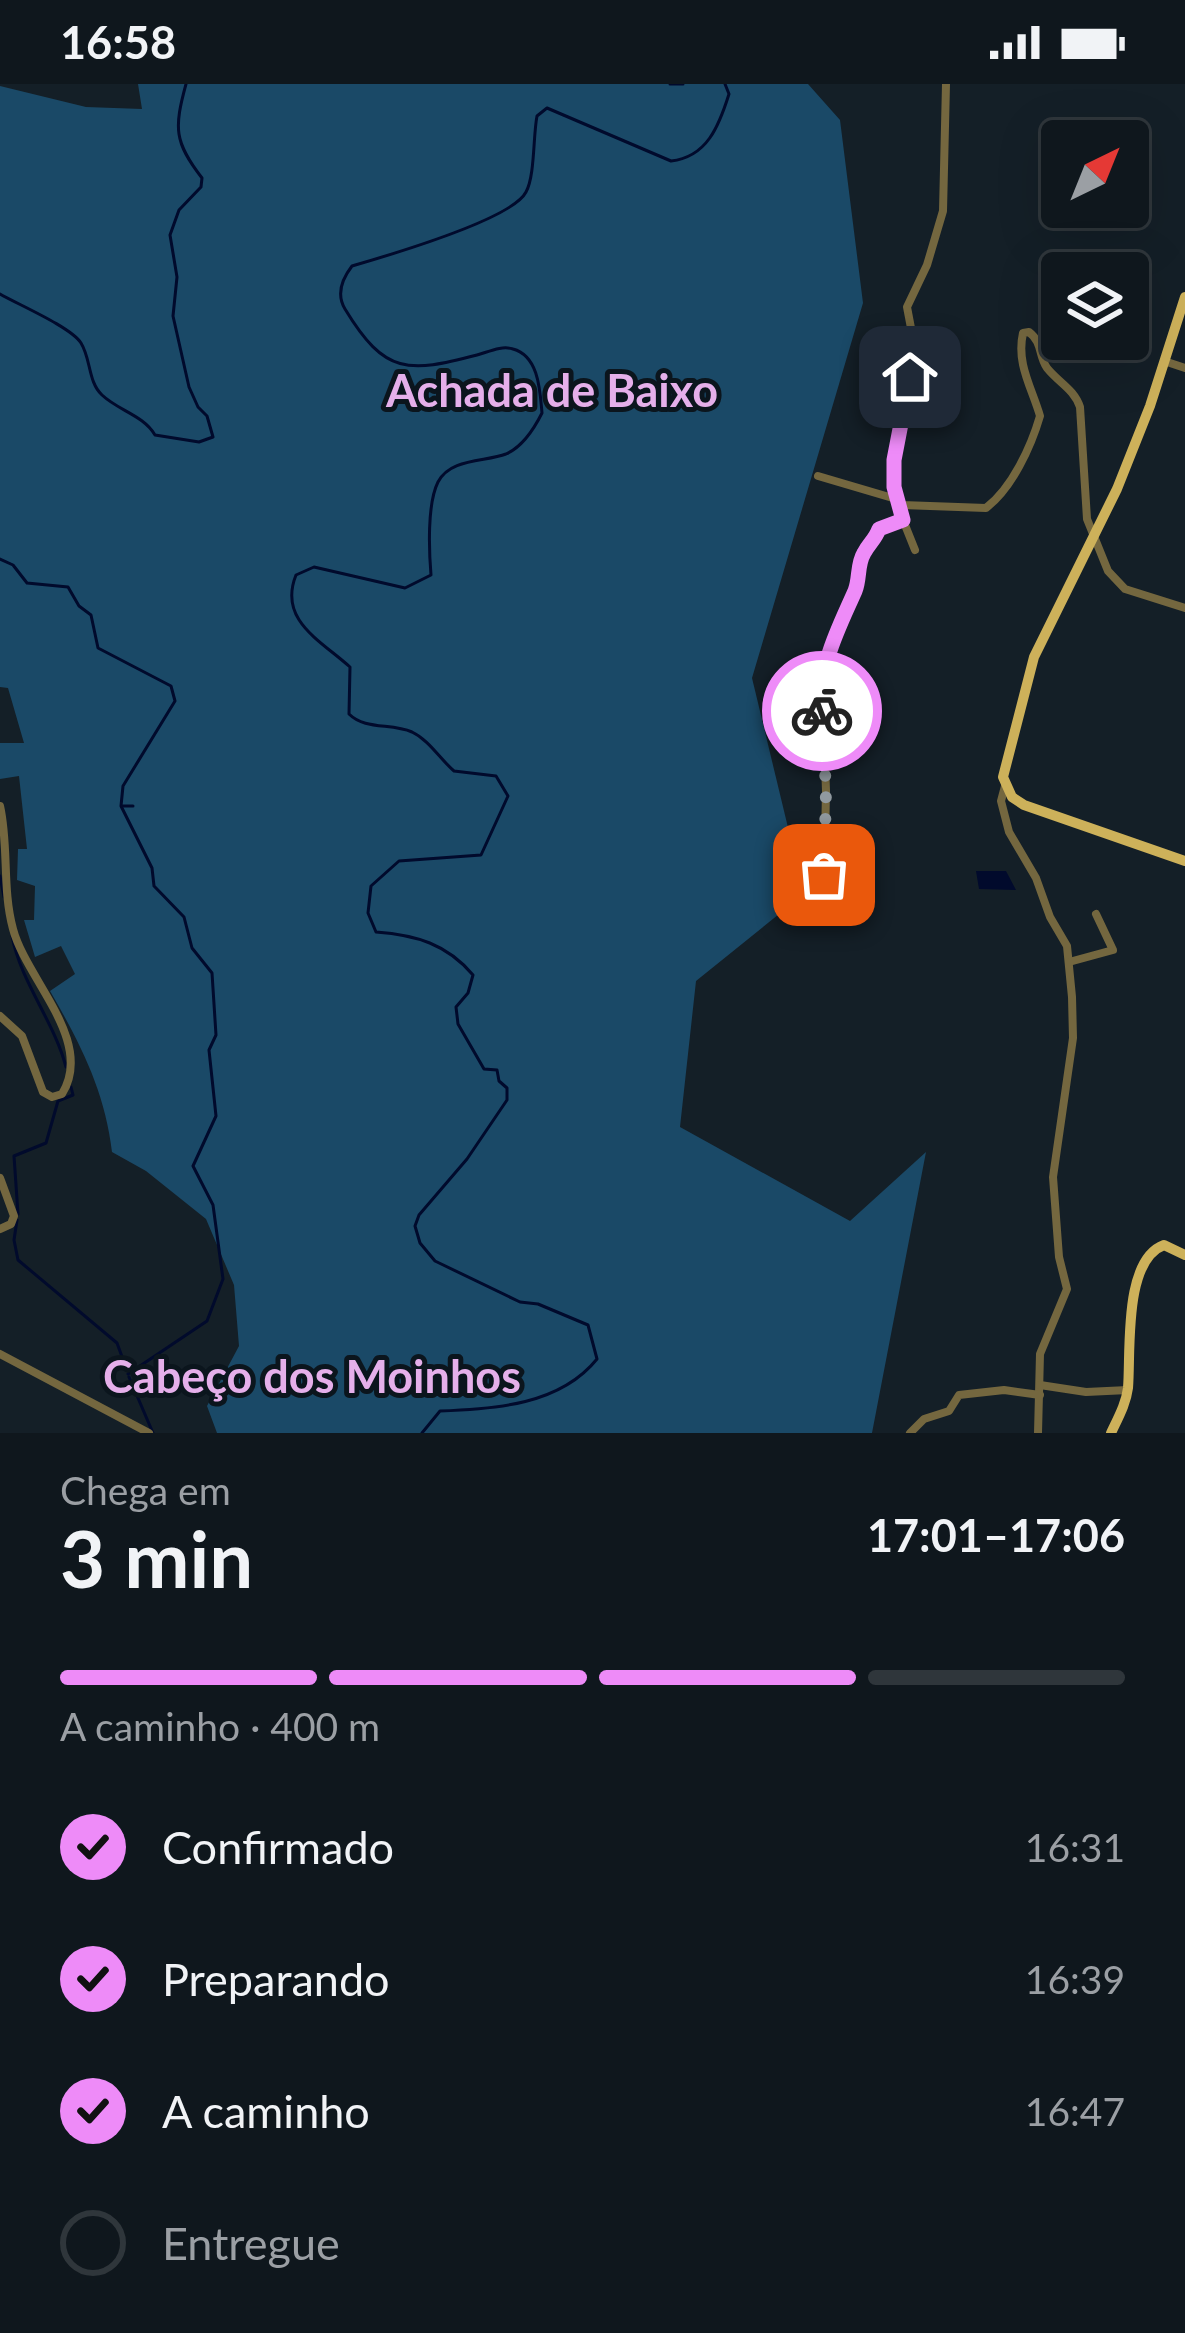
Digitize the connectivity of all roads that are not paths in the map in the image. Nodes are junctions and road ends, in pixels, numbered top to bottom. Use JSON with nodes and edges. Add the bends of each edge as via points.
{"nodes":[{"id":1,"x":946,"y":84,"type":"edge"},
{"id":2,"x":1185,"y":297,"type":"edge"},
{"id":3,"x":1164,"y":361,"type":"junction"},
{"id":4,"x":1185,"y":368,"type":"edge"},
{"id":5,"x":818,"y":476,"type":"dead end"},
{"id":6,"x":899,"y":502,"type":"junction"},
{"id":7,"x":903,"y":520,"type":"junction"},
{"id":8,"x":1095,"y":535,"type":"junction"},
{"id":9,"x":915,"y":550,"type":"dead end"},
{"id":10,"x":1185,"y":608,"type":"edge"},
{"id":11,"x":1005,"y":786,"type":"junction"},
{"id":12,"x":0,"y":806,"type":"edge"},
{"id":13,"x":1185,"y":861,"type":"edge"},
{"id":14,"x":824,"y":891,"type":"dead end"},
{"id":15,"x":1096,"y":914,"type":"dead end"},
{"id":16,"x":1069,"y":962,"type":"junction"},
{"id":17,"x":0,"y":1016,"type":"edge"},
{"id":18,"x":0,"y":1178,"type":"edge"},
{"id":19,"x":0,"y":1228,"type":"edge"},
{"id":20,"x":1185,"y":1255,"type":"edge"},
{"id":21,"x":0,"y":1354,"type":"edge"},
{"id":22,"x":1040,"y":1390,"type":"junction"},
{"id":23,"x":1128,"y":1390,"type":"junction"},
{"id":24,"x":149,"y":1433,"type":"edge"},
{"id":25,"x":910,"y":1433,"type":"edge"},
{"id":26,"x":1038,"y":1433,"type":"edge"},
{"id":27,"x":1111,"y":1433,"type":"edge"}],
"edges":[{"from":1,"to":6,"type":"street","via":[[944,212],[907,307],[915,349],[897,438]]},
{"from":2,"to":3,"type":"main road"},
{"from":3,"to":4,"type":"street"},
{"from":3,"to":8,"type":"main road"},
{"from":5,"to":6,"type":"street"},
{"from":6,"to":7,"type":"street"},
{"from":6,"to":8,"type":"street","via":[[986,508],[999,496],[1040,416],[1020,346],[1030,332],[1080,407],[1087,519]]},
{"from":7,"to":9,"type":"street"},
{"from":7,"to":14,"type":"street","via":[[879,529],[862,556],[822,679]]},
{"from":8,"to":10,"type":"street","via":[[1119,585]]},
{"from":8,"to":11,"type":"main road","via":[[1034,657]]},
{"from":11,"to":13,"type":"main road","via":[[1024,805]]},
{"from":11,"to":16,"type":"street","via":[[1009,832]]},
{"from":12,"to":17,"type":"street","via":[[12,928],[69,1047],[65,1092],[43,1092],[22,1036]]},
{"from":15,"to":16,"type":"street","via":[[1113,950]]},
{"from":16,"to":22,"type":"street","via":[[1073,1038],[1053,1177],[1067,1289],[1042,1340]]},
{"from":18,"to":19,"type":"street","via":[[14,1210],[11,1224]]},
{"from":20,"to":23,"type":"main road","via":[[1164,1245],[1148,1256],[1129,1321]]},
{"from":21,"to":24,"type":"street"},
{"from":22,"to":23,"type":"street"},
{"from":22,"to":25,"type":"street","via":[[959,1395],[949,1411]]},
{"from":22,"to":26,"type":"street"},
{"from":23,"to":27,"type":"main road"}]}
